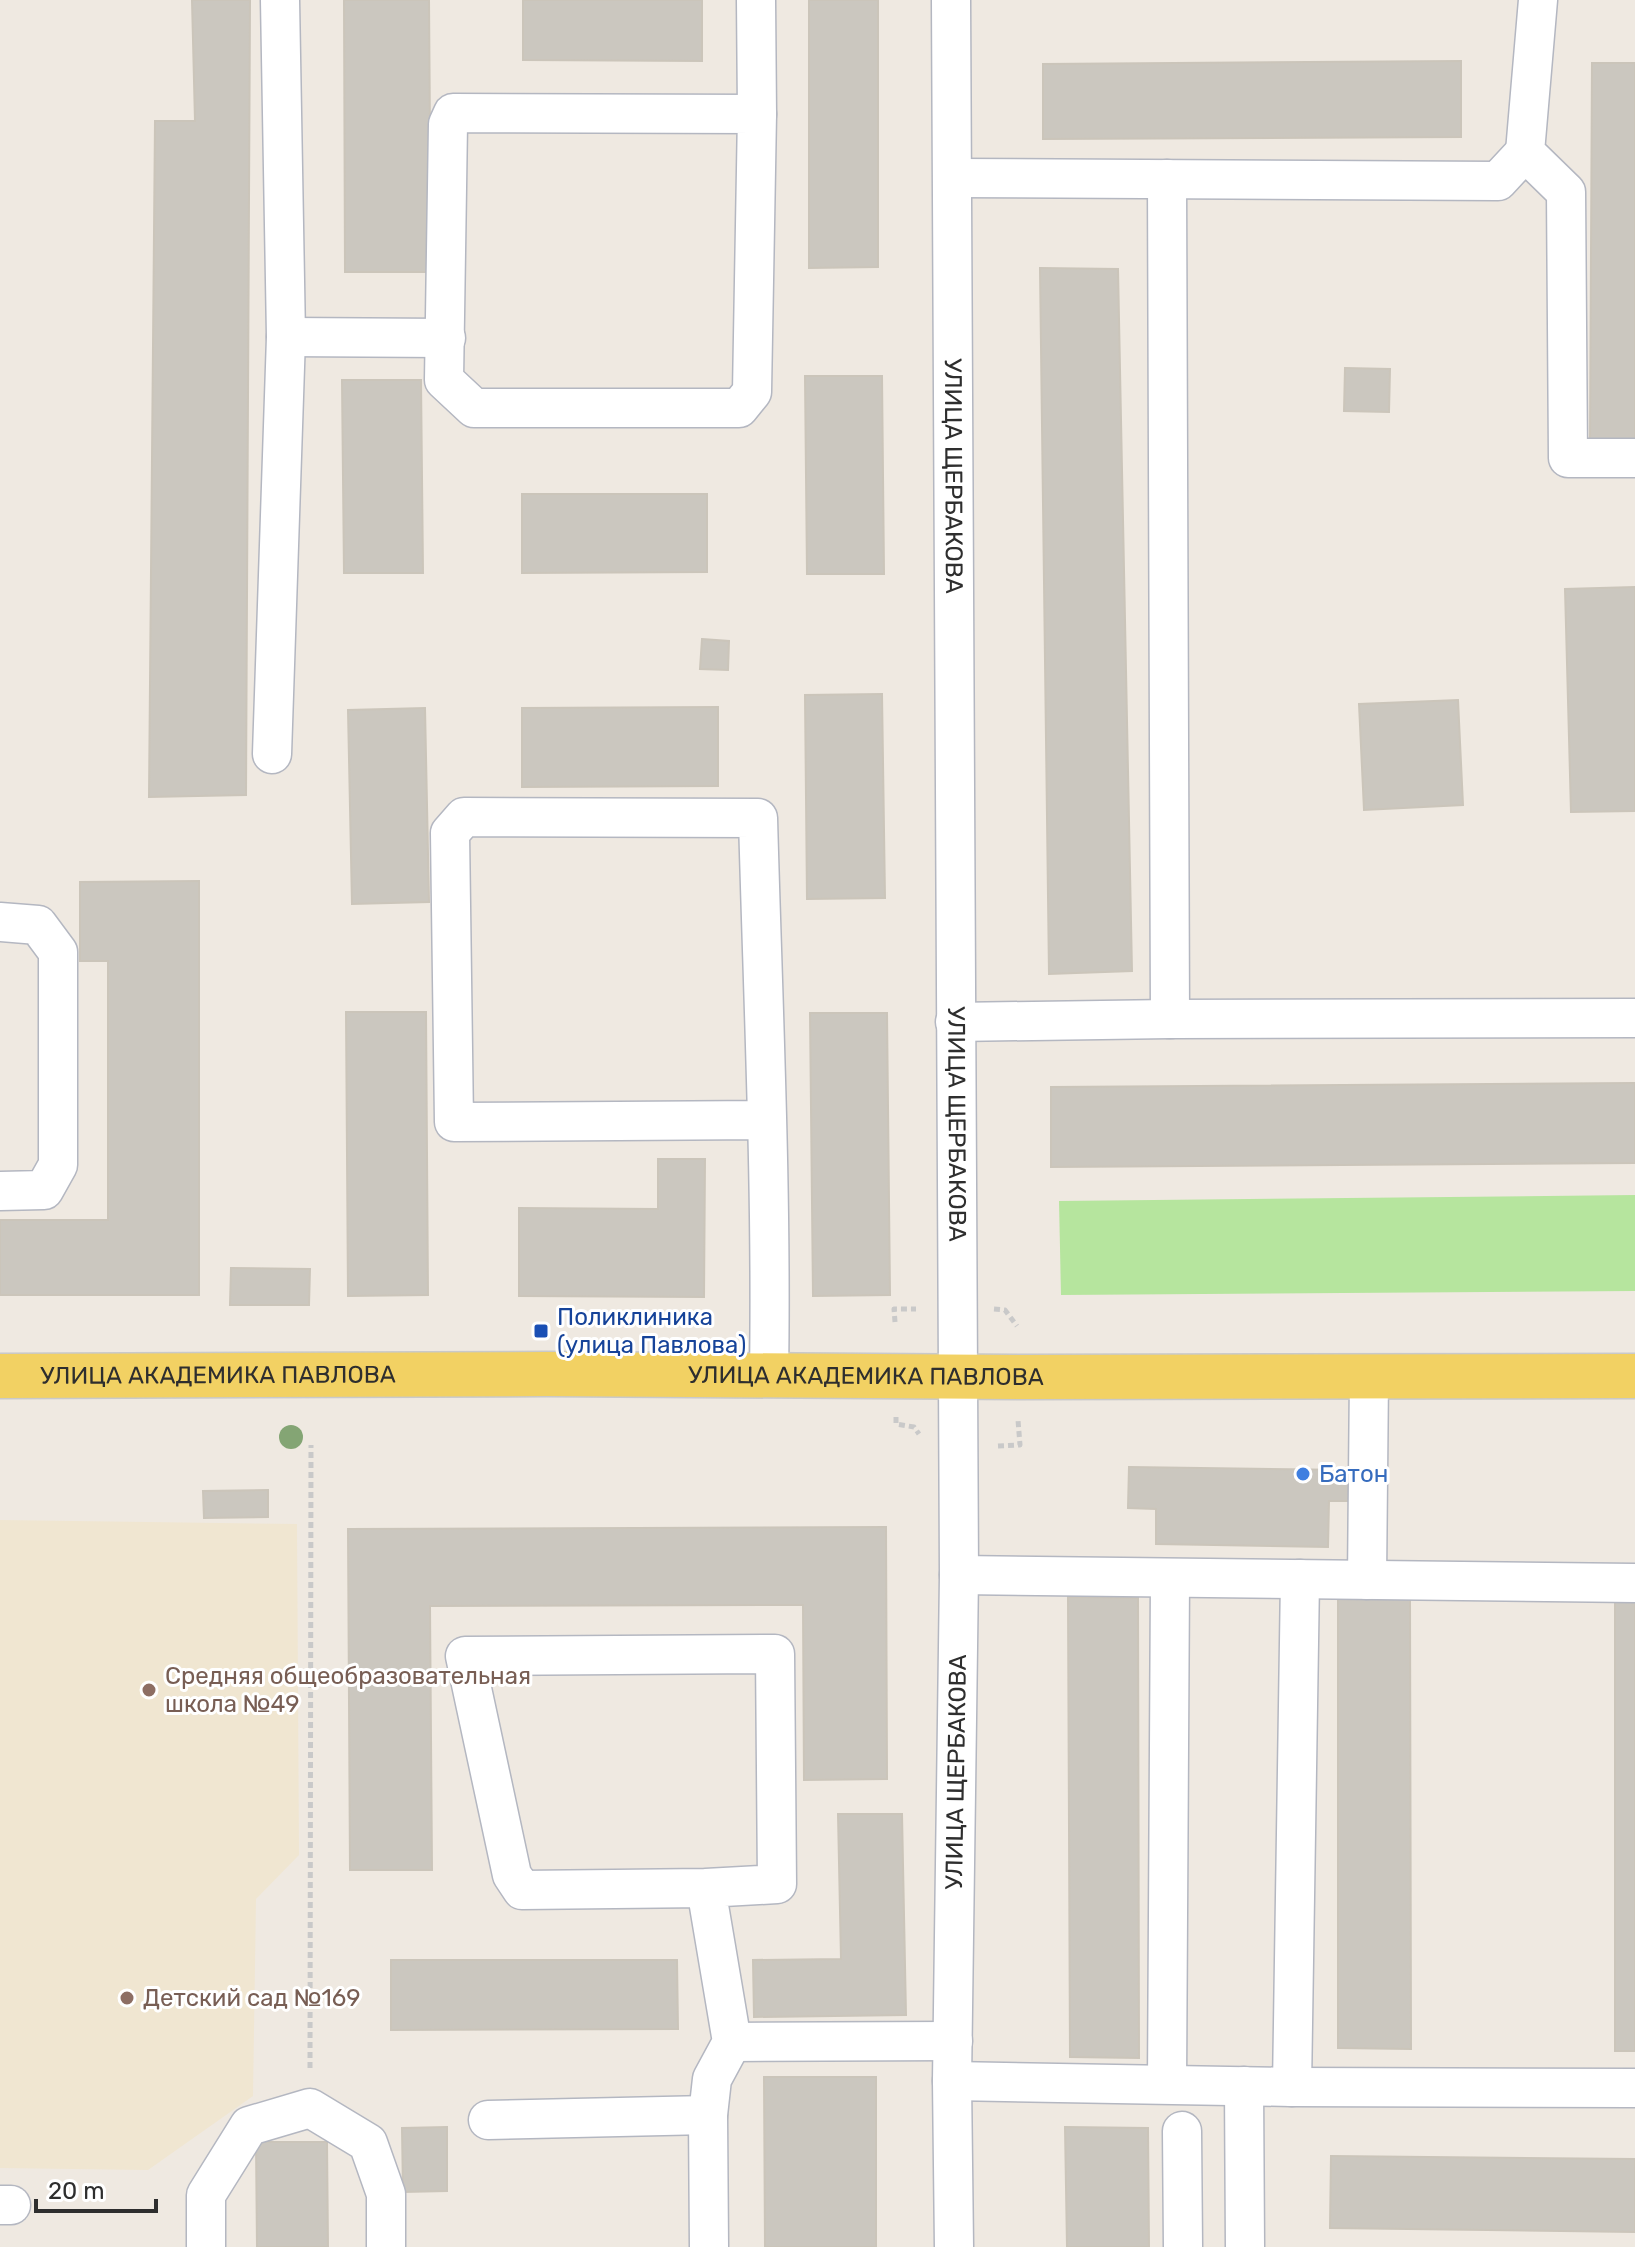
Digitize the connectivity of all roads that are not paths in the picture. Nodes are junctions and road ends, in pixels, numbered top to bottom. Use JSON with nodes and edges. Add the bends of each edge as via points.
{"nodes":[{"id":1,"x":280,"y":0,"type":"edge"},
{"id":2,"x":756,"y":0,"type":"edge"},
{"id":3,"x":951,"y":0,"type":"edge"},
{"id":4,"x":1538,"y":0,"type":"edge"},
{"id":5,"x":757,"y":114,"type":"junction"},
{"id":6,"x":1525,"y":152,"type":"junction"},
{"id":7,"x":953,"y":178,"type":"junction"},
{"id":8,"x":1167,"y":179,"type":"junction"},
{"id":9,"x":286,"y":337,"type":"junction"},
{"id":10,"x":446,"y":338,"type":"junction"},
{"id":11,"x":1635,"y":458,"type":"edge"},
{"id":12,"x":272,"y":754,"type":"dead end"},
{"id":13,"x":0,"y":922,"type":"edge"},
{"id":14,"x":1635,"y":1018,"type":"edge"},
{"id":15,"x":1170,"y":1019,"type":"junction"},
{"id":16,"x":955,"y":1022,"type":"junction"},
{"id":17,"x":766,"y":1120,"type":"junction"},
{"id":18,"x":0,"y":1191,"type":"edge"},
{"id":19,"x":769,"y":1375,"type":"junction"},
{"id":20,"x":0,"y":1376,"type":"edge"},
{"id":21,"x":957,"y":1376,"type":"junction"},
{"id":22,"x":1369,"y":1376,"type":"junction"},
{"id":23,"x":1635,"y":1376,"type":"edge"},
{"id":24,"x":959,"y":1575,"type":"junction"},
{"id":25,"x":1170,"y":1579,"type":"junction"},
{"id":26,"x":1300,"y":1579,"type":"junction"},
{"id":27,"x":1367,"y":1580,"type":"junction"},
{"id":28,"x":1635,"y":1583,"type":"edge"},
{"id":29,"x":706,"y":1888,"type":"junction"},
{"id":30,"x":953,"y":2041,"type":"junction"},
{"id":31,"x":732,"y":2042,"type":"junction"},
{"id":32,"x":952,"y":2081,"type":"junction"},
{"id":33,"x":1167,"y":2084,"type":"junction"},
{"id":34,"x":1244,"y":2086,"type":"junction"},
{"id":35,"x":1292,"y":2087,"type":"junction"},
{"id":36,"x":1635,"y":2088,"type":"edge"},
{"id":37,"x":708,"y":2115,"type":"junction"},
{"id":38,"x":488,"y":2120,"type":"dead end"},
{"id":39,"x":1182,"y":2131,"type":"dead end"},
{"id":40,"x":206,"y":2247,"type":"edge"},
{"id":41,"x":386,"y":2247,"type":"edge"},
{"id":42,"x":709,"y":2247,"type":"edge"},
{"id":43,"x":954,"y":2247,"type":"edge"},
{"id":44,"x":1183,"y":2247,"type":"edge"},
{"id":45,"x":1245,"y":2247,"type":"edge"}],
"edges":[{"from":1,"to":9,"type":"street"},
{"from":2,"to":5,"type":"street"},
{"from":3,"to":7,"type":"street","name":"УЛИЦА ЩЕРБАКОВА"},
{"from":4,"to":6,"type":"street"},
{"from":5,"to":10,"type":"street","via":[[453,113],[448,124]]},
{"from":5,"to":10,"type":"street","via":[[752,392],[739,408],[474,408],[444,380]]},
{"from":6,"to":8,"type":"street","via":[[1498,181]]},
{"from":6,"to":11,"type":"street","via":[[1566,192],[1568,458]]},
{"from":7,"to":8,"type":"street"},
{"from":7,"to":16,"type":"street","name":"УЛИЦА ЩЕРБАКОВА"},
{"from":8,"to":15,"type":"street"},
{"from":9,"to":10,"type":"street"},
{"from":9,"to":12,"type":"street"},
{"from":13,"to":18,"type":"street","via":[[38,925],[58,952],[58,1165],[44,1190]]},
{"from":14,"to":15,"type":"street"},
{"from":15,"to":16,"type":"street"},
{"from":16,"to":21,"type":"street","name":"УЛИЦА ЩЕРБАКОВА"},
{"from":17,"to":17,"type":"street","via":[[454,1122],[450,833],[464,817],[758,818]]},
{"from":17,"to":19,"type":"street"},
{"from":19,"to":20,"type":"main road","name":"УЛИЦА АКАДЕМИКА ПАВЛОВА"},
{"from":19,"to":21,"type":"main road","name":"УЛИЦА АКАДЕМИКА ПАВЛОВА"},
{"from":21,"to":22,"type":"main road","name":"УЛИЦА АКАДЕМИКА ПАВЛОВА"},
{"from":21,"to":24,"type":"street","name":"УЛИЦА ЩЕРБАКОВА"},
{"from":22,"to":23,"type":"main road","name":"УЛИЦА АКАДЕМИКА ПАВЛОВА"},
{"from":22,"to":27,"type":"street"},
{"from":24,"to":25,"type":"street"},
{"from":24,"to":30,"type":"street","name":"УЛИЦА ЩЕРБАКОВА"},
{"from":25,"to":26,"type":"street"},
{"from":25,"to":33,"type":"street"},
{"from":26,"to":27,"type":"street"},
{"from":26,"to":35,"type":"street"},
{"from":27,"to":28,"type":"street"},
{"from":29,"to":29,"type":"street","via":[[777,1884],[775,1654],[465,1656],[512,1875],[522,1890]]},
{"from":29,"to":31,"type":"street"},
{"from":30,"to":31,"type":"street"},
{"from":30,"to":32,"type":"street","name":"УЛИЦА ЩЕРБАКОВА"},
{"from":31,"to":37,"type":"street","via":[[712,2079]]},
{"from":32,"to":33,"type":"street"},
{"from":32,"to":43,"type":"street","name":"УЛИЦА ЩЕРБАКОВА"},
{"from":33,"to":34,"type":"street"},
{"from":34,"to":35,"type":"street"},
{"from":34,"to":45,"type":"street"},
{"from":35,"to":36,"type":"street"},
{"from":37,"to":38,"type":"street"},
{"from":37,"to":42,"type":"street"},
{"from":39,"to":44,"type":"street"},
{"from":40,"to":41,"type":"street","via":[[206,2195],[249,2126],[310,2108],[368,2143],[386,2194]]}]}
